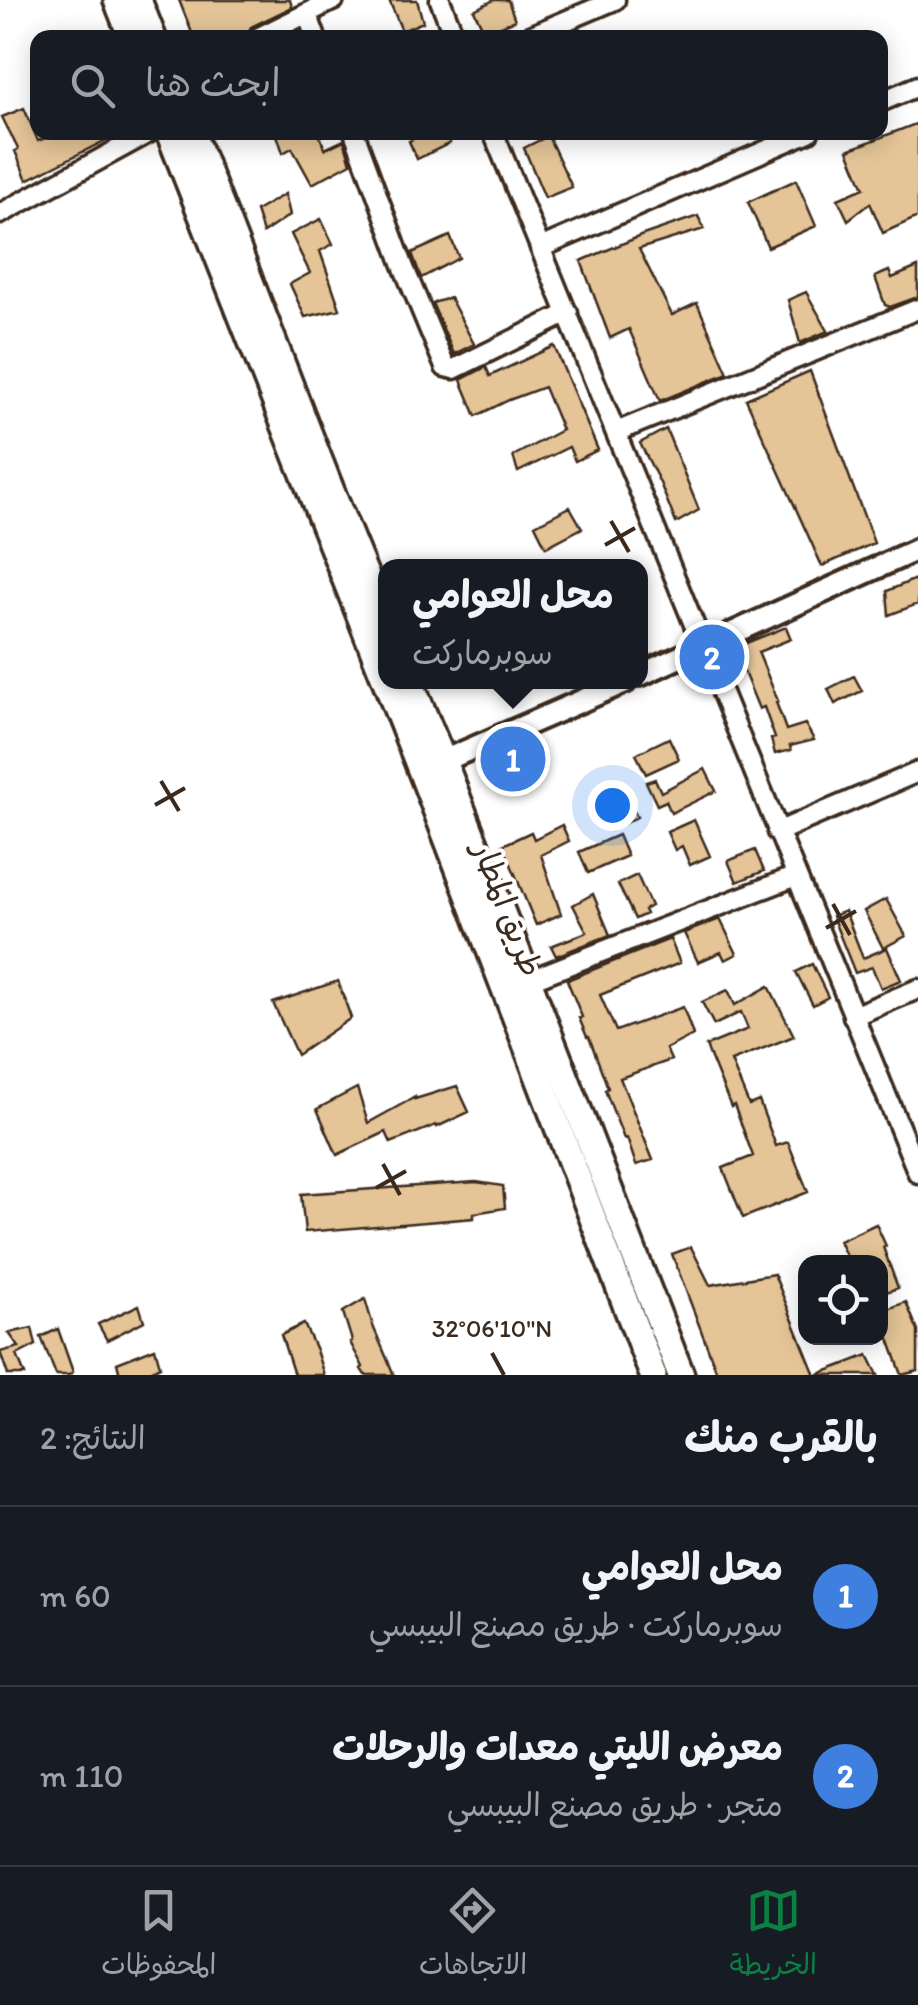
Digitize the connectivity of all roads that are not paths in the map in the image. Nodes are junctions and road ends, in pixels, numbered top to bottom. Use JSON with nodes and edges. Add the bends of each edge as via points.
{"nodes":[{"id":1,"x":117,"y":0,"type":"edge"},
{"id":2,"x":138,"y":0,"type":"edge"},
{"id":3,"x":334,"y":0,"type":"edge"},
{"id":4,"x":440,"y":0,"type":"edge"},
{"id":5,"x":616,"y":0,"type":"edge"},
{"id":6,"x":307,"y":14,"type":"junction"},
{"id":7,"x":129,"y":30,"type":"edge"},
{"id":8,"x":150,"y":30,"type":"edge"},
{"id":9,"x":274,"y":30,"type":"edge"},
{"id":10,"x":313,"y":30,"type":"edge"},
{"id":11,"x":452,"y":30,"type":"edge"},
{"id":12,"x":544,"y":30,"type":"edge"},
{"id":13,"x":918,"y":86,"type":"edge"},
{"id":14,"x":888,"y":99,"type":"edge"},
{"id":15,"x":135,"y":140,"type":"edge"},
{"id":16,"x":173,"y":140,"type":"edge"},
{"id":17,"x":194,"y":140,"type":"edge"},
{"id":18,"x":357,"y":140,"type":"edge"},
{"id":19,"x":496,"y":140,"type":"edge"},
{"id":20,"x":790,"y":140,"type":"edge"},
{"id":21,"x":0,"y":214,"type":"edge"},
{"id":22,"x":540,"y":248,"type":"junction"},
{"id":23,"x":237,"y":276,"type":"junction"},
{"id":24,"x":918,"y":308,"type":"edge"},
{"id":25,"x":568,"y":313,"type":"junction"},
{"id":26,"x":616,"y":432,"type":"junction"},
{"id":27,"x":918,"y":549,"type":"edge"},
{"id":28,"x":378,"y":604,"type":"edge"},
{"id":29,"x":702,"y":647,"type":"junction"},
{"id":30,"x":378,"y":656,"type":"edge"},
{"id":31,"x":648,"y":671,"type":"edge"},
{"id":32,"x":390,"y":689,"type":"edge"},
{"id":33,"x":413,"y":689,"type":"edge"},
{"id":34,"x":610,"y":689,"type":"edge"},
{"id":35,"x":443,"y":761,"type":"junction"},
{"id":36,"x":918,"y":772,"type":"edge"},
{"id":37,"x":777,"y":832,"type":"junction"},
{"id":38,"x":796,"y":876,"type":"junction"},
{"id":39,"x":527,"y":981,"type":"junction"},
{"id":40,"x":918,"y":989,"type":"edge"},
{"id":41,"x":853,"y":1016,"type":"junction"},
{"id":42,"x":918,"y":1174,"type":"edge"},
{"id":43,"x":654,"y":1375,"type":"edge"},
{"id":44,"x":681,"y":1375,"type":"edge"}],
"edges":[{"from":1,"to":7,"type":"highway"},
{"from":2,"to":8,"type":"highway"},
{"from":3,"to":6,"type":"street"},
{"from":4,"to":11,"type":"street"},
{"from":5,"to":12,"type":"street"},
{"from":6,"to":9,"type":"street"},
{"from":6,"to":10,"type":"street"},
{"from":13,"to":14,"type":"street"},
{"from":15,"to":21,"type":"street"},
{"from":16,"to":23,"type":"highway","name":"طريق المطار"},
{"from":17,"to":23,"type":"highway","name":"طريق المطار"},
{"from":18,"to":25,"type":"street","via":[[445,367],[454,369]]},
{"from":19,"to":22,"type":"street"},
{"from":20,"to":22,"type":"street"},
{"from":22,"to":25,"type":"street"},
{"from":23,"to":28,"type":"highway","name":"طريق المطار"},
{"from":23,"to":30,"type":"highway","name":"طريق المطار"},
{"from":24,"to":26,"type":"street"},
{"from":25,"to":26,"type":"street"},
{"from":26,"to":29,"type":"street"},
{"from":27,"to":29,"type":"main road"},
{"from":29,"to":31,"type":"main road"},
{"from":29,"to":37,"type":"street"},
{"from":32,"to":43,"type":"highway","name":"طريق المطار"},
{"from":33,"to":35,"type":"highway","name":"طريق المطار"},
{"from":34,"to":35,"type":"main road"},
{"from":35,"to":39,"type":"highway","name":"طريق المطار"},
{"from":36,"to":37,"type":"street"},
{"from":37,"to":38,"type":"street"},
{"from":38,"to":39,"type":"street"},
{"from":38,"to":41,"type":"street"},
{"from":39,"to":44,"type":"highway","name":"طريق المطار"},
{"from":40,"to":41,"type":"street"},
{"from":41,"to":42,"type":"street"}]}
